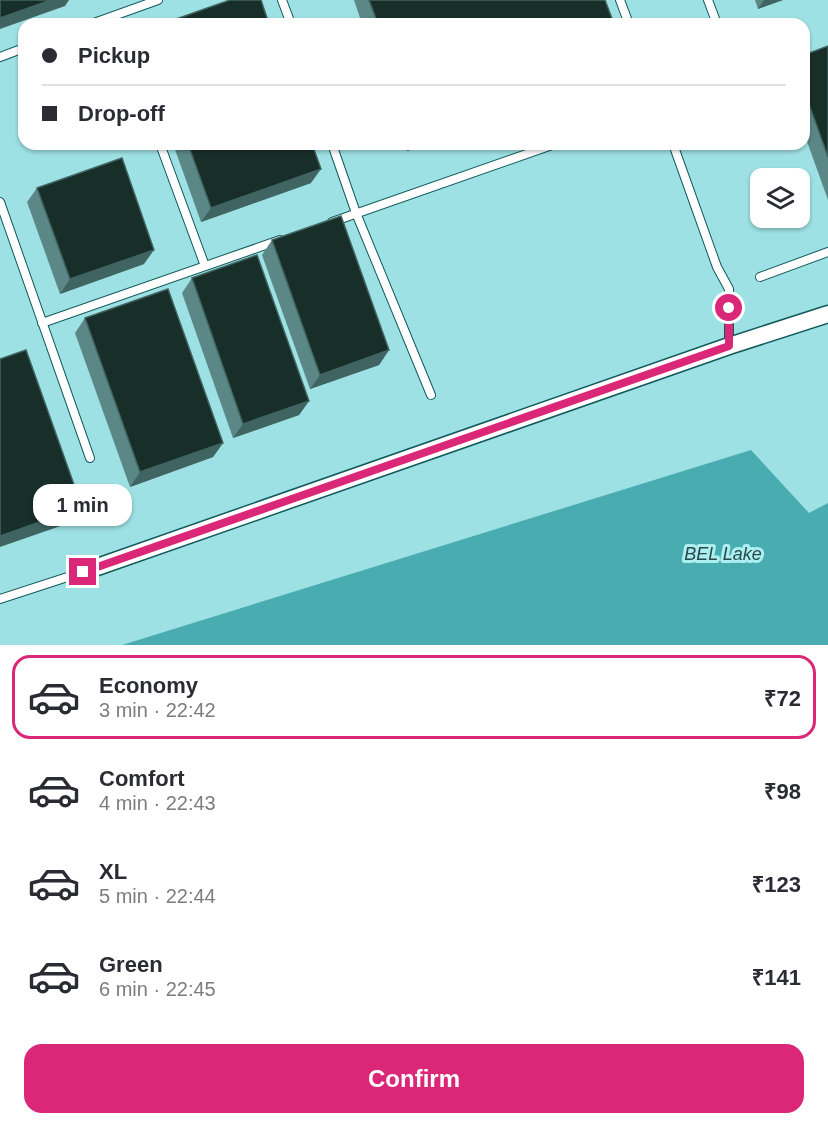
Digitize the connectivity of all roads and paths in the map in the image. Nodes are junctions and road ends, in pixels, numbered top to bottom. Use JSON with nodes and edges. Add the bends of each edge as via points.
{"nodes":[{"id":1,"x":158,"y":0,"type":"edge"},
{"id":2,"x":282,"y":0,"type":"edge"},
{"id":3,"x":620,"y":0,"type":"edge"},
{"id":4,"x":708,"y":0,"type":"edge"},
{"id":5,"x":118,"y":18,"type":"edge"},
{"id":6,"x":289,"y":18,"type":"edge"},
{"id":7,"x":627,"y":18,"type":"edge"},
{"id":8,"x":715,"y":18,"type":"edge"},
{"id":9,"x":18,"y":50,"type":"edge"},
{"id":10,"x":0,"y":57,"type":"edge"},
{"id":11,"x":162,"y":150,"type":"edge"},
{"id":12,"x":334,"y":150,"type":"edge"},
{"id":13,"x":538,"y":150,"type":"edge"},
{"id":14,"x":675,"y":150,"type":"edge"},
{"id":15,"x":0,"y":205,"type":"edge"},
{"id":16,"x":356,"y":213,"type":"junction"},
{"id":17,"x":324,"y":225,"type":"edge"},
{"id":18,"x":291,"y":236,"type":"edge"},
{"id":19,"x":828,"y":252,"type":"edge"},
{"id":20,"x":205,"y":266,"type":"junction"},
{"id":21,"x":759,"y":277,"type":"dead end"},
{"id":22,"x":828,"y":314,"type":"edge"},
{"id":23,"x":42,"y":323,"type":"junction"},
{"id":24,"x":729,"y":346,"type":"junction"},
{"id":25,"x":431,"y":395,"type":"dead end"},
{"id":26,"x":90,"y":458,"type":"dead end"},
{"id":27,"x":83,"y":572,"type":"joint"},
{"id":28,"x":0,"y":599,"type":"edge"}],
"edges":[{"from":1,"to":5,"type":"lane"},
{"from":2,"to":6,"type":"lane"},
{"from":3,"to":7,"type":"lane"},
{"from":4,"to":8,"type":"lane"},
{"from":9,"to":10,"type":"lane"},
{"from":11,"to":20,"type":"lane"},
{"from":12,"to":16,"type":"lane"},
{"from":13,"to":16,"type":"lane"},
{"from":14,"to":24,"type":"lane","via":[[717,267],[729,289]]},
{"from":15,"to":23,"type":"lane"},
{"from":16,"to":17,"type":"lane"},
{"from":16,"to":25,"type":"lane"},
{"from":18,"to":20,"type":"lane"},
{"from":19,"to":21,"type":"lane"},
{"from":20,"to":23,"type":"lane"},
{"from":22,"to":24,"type":"street"},
{"from":23,"to":26,"type":"lane"},
{"from":24,"to":27,"type":"street"},
{"from":27,"to":28,"type":"lane"}]}
